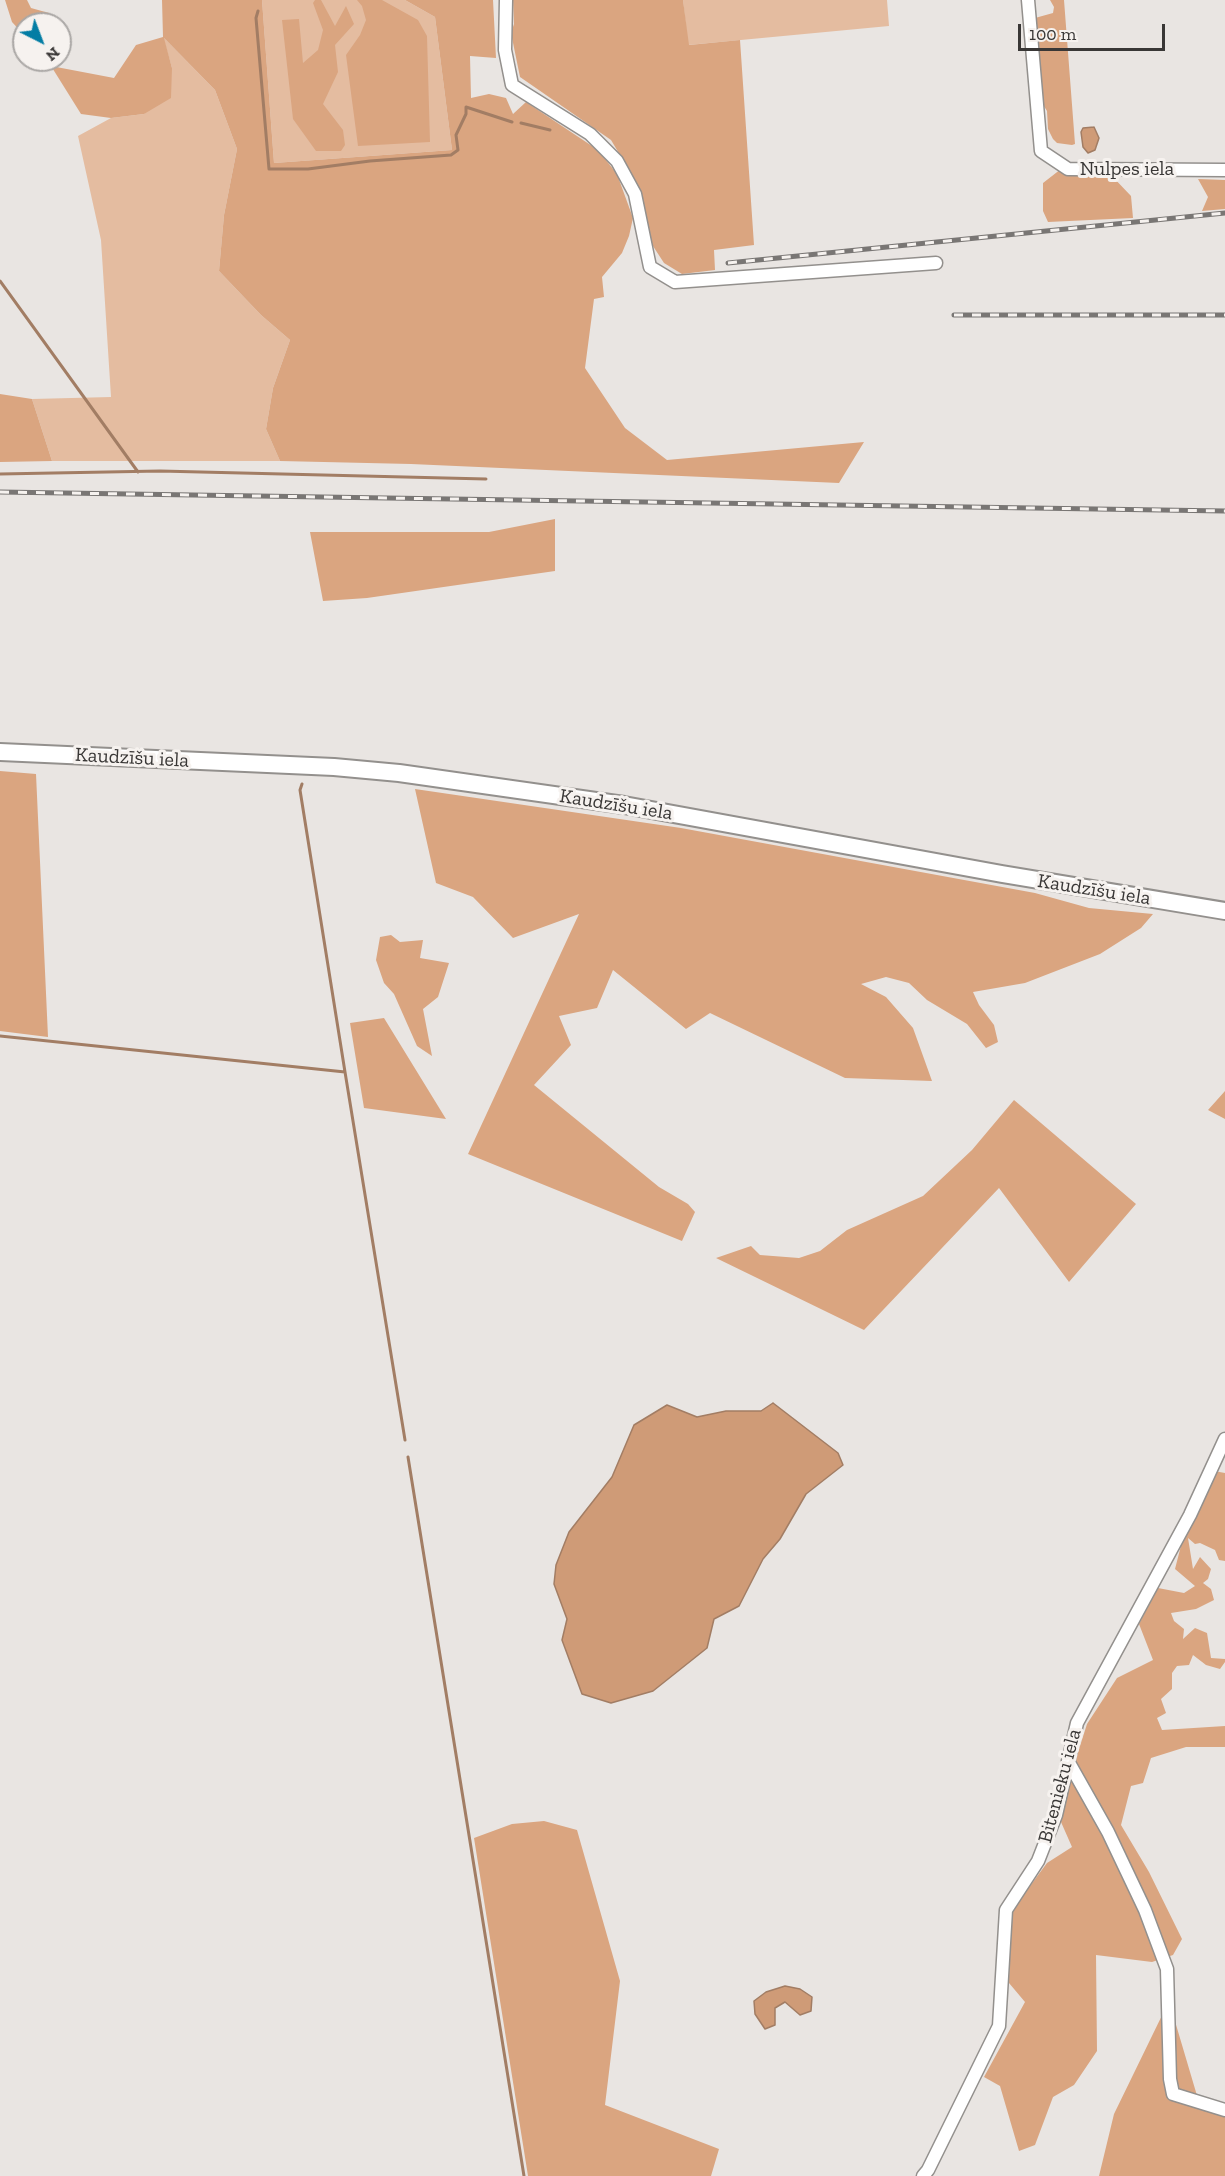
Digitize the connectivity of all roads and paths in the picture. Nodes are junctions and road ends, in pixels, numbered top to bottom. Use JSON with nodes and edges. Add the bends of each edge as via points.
{"nodes":[{"id":1,"x":506,"y":0,"type":"edge"},
{"id":2,"x":1028,"y":0,"type":"edge"},
{"id":3,"x":1225,"y":170,"type":"edge"},
{"id":4,"x":936,"y":262,"type":"dead end"},
{"id":5,"x":0,"y":752,"type":"edge"},
{"id":6,"x":1225,"y":911,"type":"edge"},
{"id":7,"x":1225,"y":1439,"type":"edge"},
{"id":8,"x":1068,"y":1761,"type":"junction"},
{"id":9,"x":1225,"y":2110,"type":"edge"},
{"id":10,"x":923,"y":2176,"type":"edge"}],
"edges":[{"from":1,"to":4,"type":"street","via":[[505,50],[512,85],[590,134],[617,161],[635,194],[650,267],[675,282]]},
{"from":2,"to":3,"type":"street","name":"Nulpes iela","via":[[1041,151],[1068,169]]},
{"from":5,"to":6,"type":"street","name":"Kaudzīšu iela","via":[[399,773],[624,805]]},
{"from":7,"to":8,"type":"street","name":"Bitenieku iela","via":[[1190,1515],[1077,1723]]},
{"from":8,"to":9,"type":"street","via":[[1112,1842],[1167,1969],[1173,2094]]},
{"from":8,"to":10,"type":"street","name":"Bitenieku iela","via":[[1056,1815],[1038,1861],[1006,1911],[999,2026]]}]}
